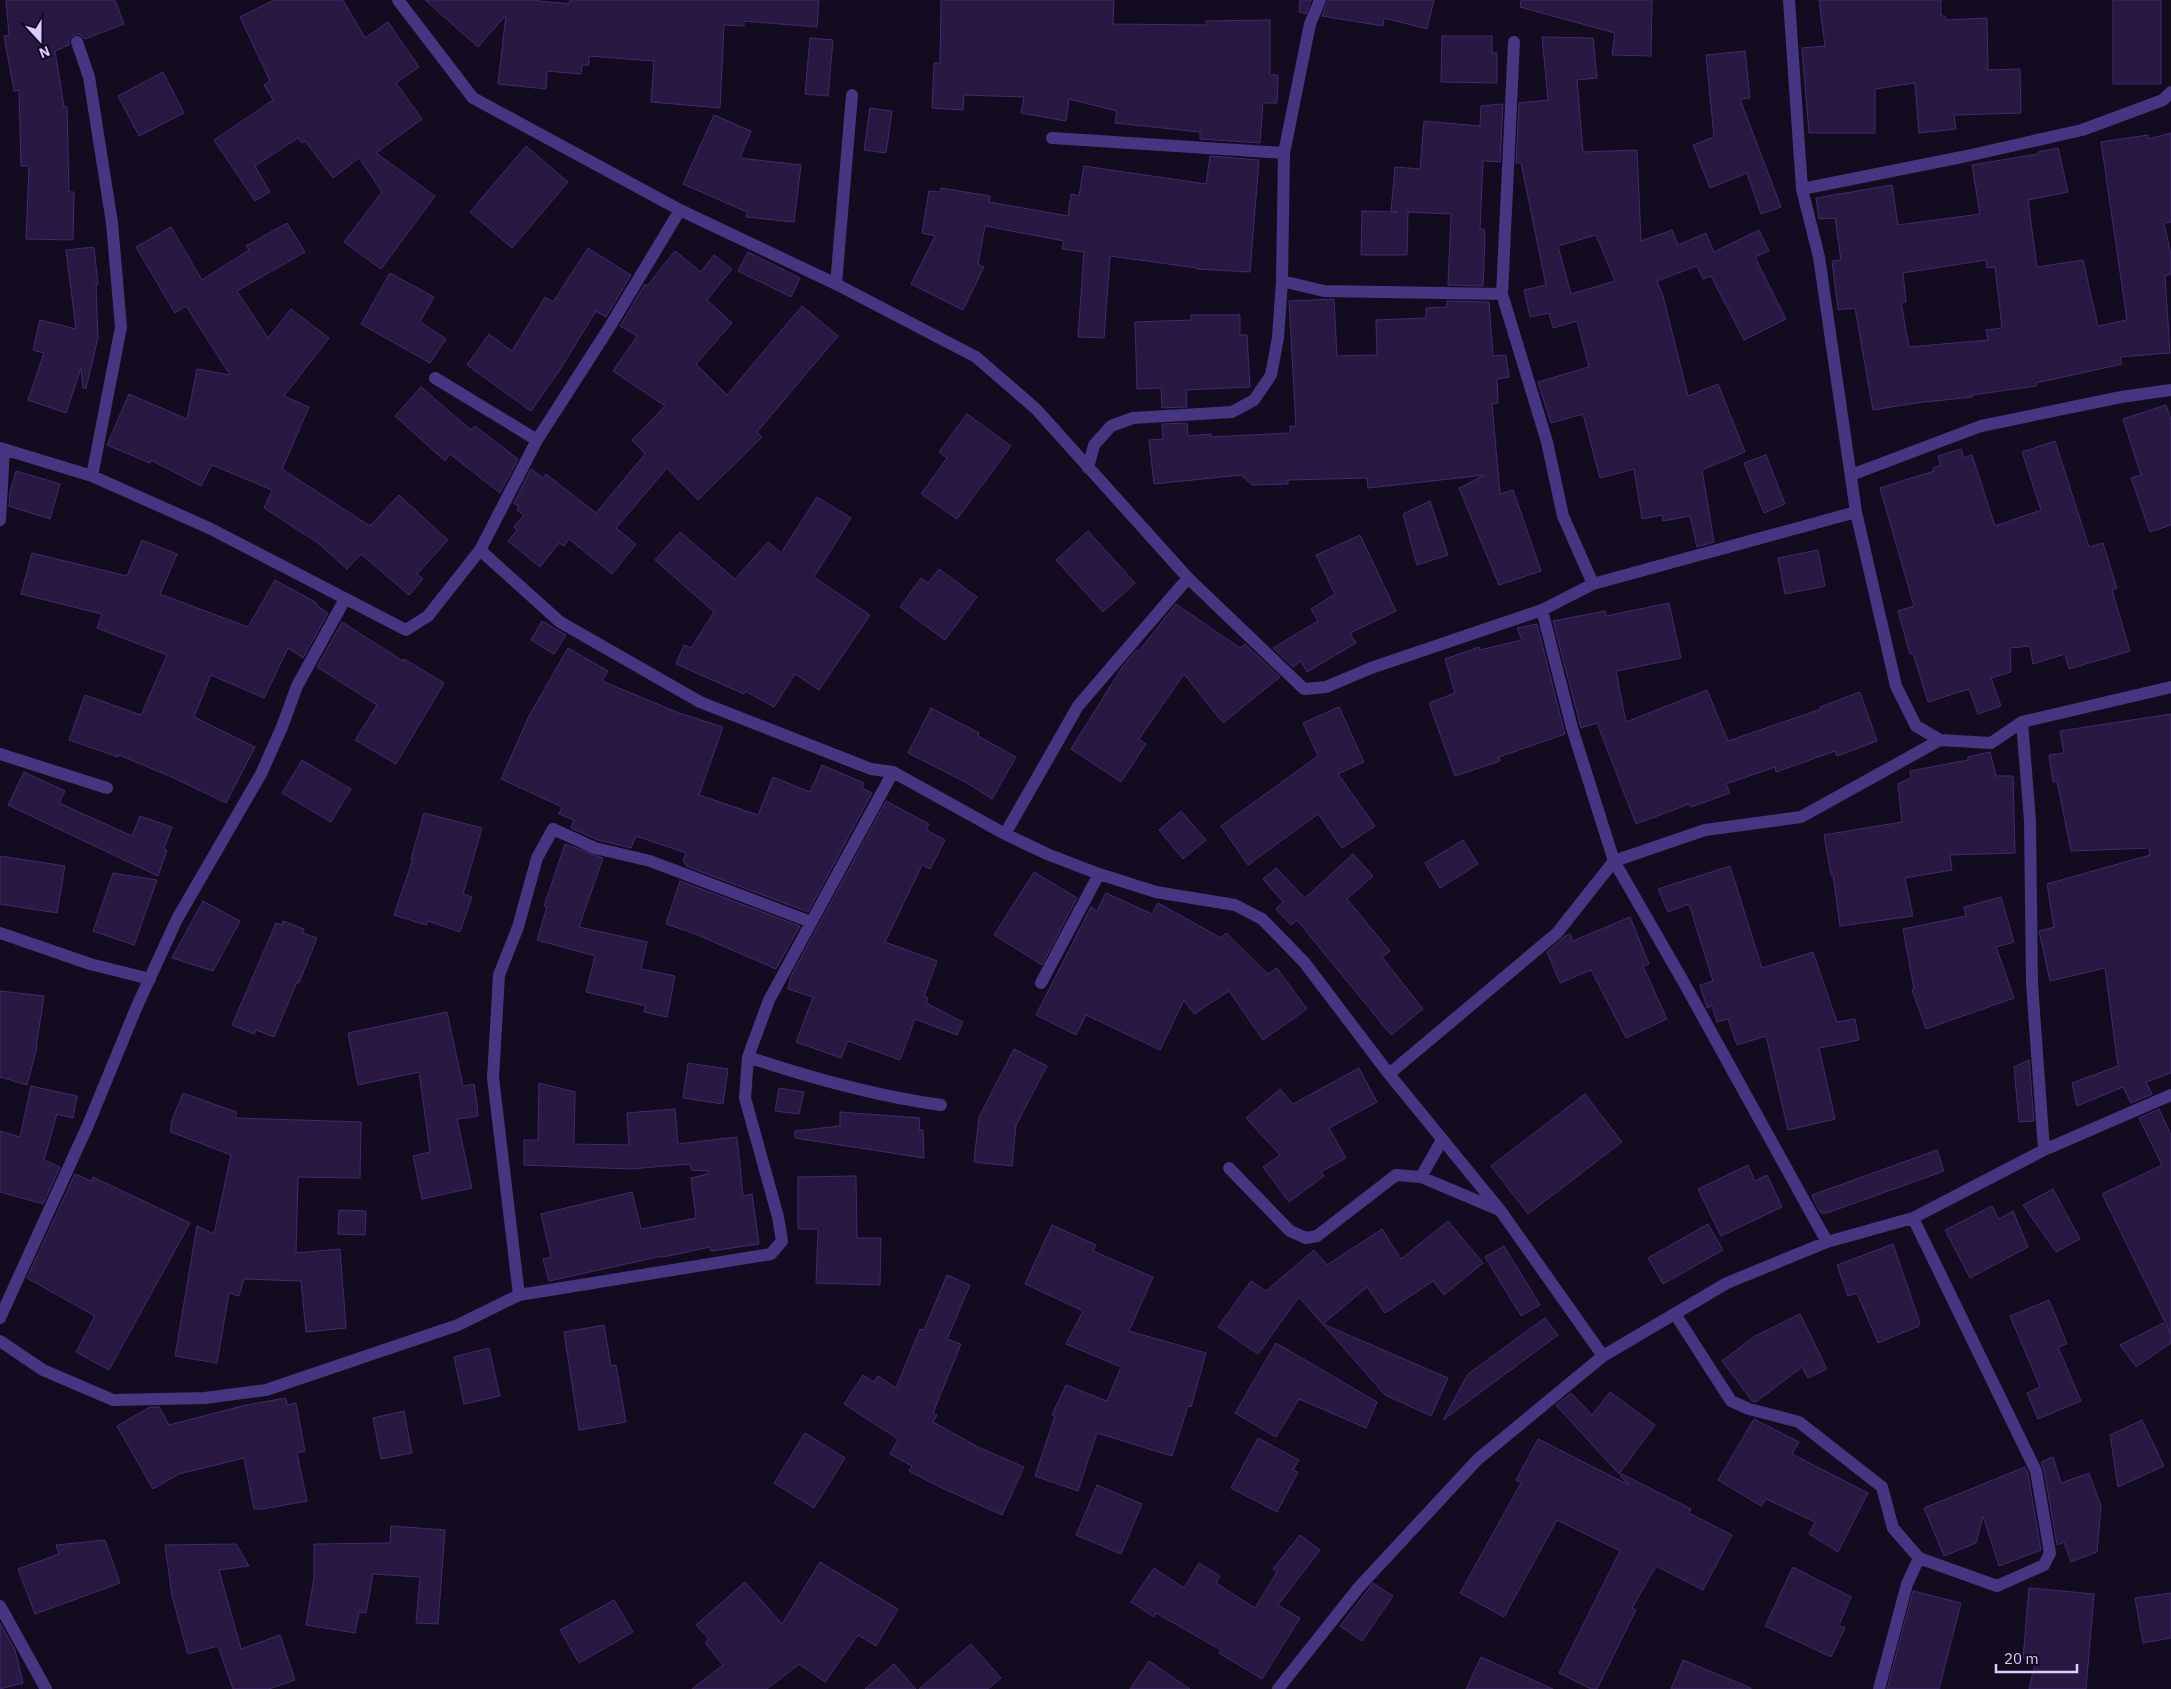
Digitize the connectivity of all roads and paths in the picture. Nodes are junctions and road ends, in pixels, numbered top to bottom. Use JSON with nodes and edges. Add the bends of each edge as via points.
{"nodes":[{"id":1,"x":398,"y":0,"type":"edge"},
{"id":2,"x":1320,"y":0,"type":"edge"},
{"id":3,"x":1789,"y":0,"type":"edge"},
{"id":4,"x":78,"y":42,"type":"dead end"},
{"id":5,"x":1514,"y":42,"type":"dead end"},
{"id":6,"x":2171,"y":92,"type":"edge"},
{"id":7,"x":852,"y":95,"type":"dead end"},
{"id":8,"x":1052,"y":138,"type":"dead end"},
{"id":9,"x":1284,"y":153,"type":"junction"},
{"id":10,"x":1802,"y":189,"type":"junction"},
{"id":11,"x":680,"y":210,"type":"junction"},
{"id":12,"x":1282,"y":281,"type":"junction"},
{"id":13,"x":836,"y":284,"type":"junction"},
{"id":14,"x":1502,"y":294,"type":"junction"},
{"id":15,"x":435,"y":378,"type":"dead end"},
{"id":16,"x":2171,"y":390,"type":"edge"},
{"id":17,"x":537,"y":440,"type":"junction"},
{"id":18,"x":2,"y":449,"type":"edge"},
{"id":19,"x":1088,"y":468,"type":"junction"},
{"id":20,"x":1851,"y":475,"type":"junction"},
{"id":21,"x":92,"y":476,"type":"junction"},
{"id":22,"x":1856,"y":512,"type":"junction"},
{"id":23,"x":0,"y":520,"type":"edge"},
{"id":24,"x":480,"y":550,"type":"junction"},
{"id":25,"x":1188,"y":578,"type":"junction"},
{"id":26,"x":1593,"y":584,"type":"junction"},
{"id":27,"x":345,"y":599,"type":"junction"},
{"id":28,"x":1542,"y":610,"type":"junction"},
{"id":29,"x":2171,"y":687,"type":"edge"},
{"id":30,"x":2022,"y":722,"type":"junction"},
{"id":31,"x":1940,"y":740,"type":"junction"},
{"id":32,"x":0,"y":754,"type":"edge"},
{"id":33,"x":894,"y":772,"type":"junction"},
{"id":34,"x":107,"y":788,"type":"dead end"},
{"id":35,"x":1005,"y":834,"type":"junction"},
{"id":36,"x":1614,"y":861,"type":"junction"},
{"id":37,"x":1099,"y":874,"type":"junction"},
{"id":38,"x":811,"y":922,"type":"junction"},
{"id":39,"x":0,"y":933,"type":"edge"},
{"id":40,"x":150,"y":978,"type":"junction"},
{"id":41,"x":1041,"y":983,"type":"dead end"},
{"id":42,"x":748,"y":1058,"type":"junction"},
{"id":43,"x":1389,"y":1074,"type":"junction"},
{"id":44,"x":2171,"y":1095,"type":"edge"},
{"id":45,"x":941,"y":1105,"type":"dead end"},
{"id":46,"x":1442,"y":1140,"type":"junction"},
{"id":47,"x":2044,"y":1150,"type":"junction"},
{"id":48,"x":1229,"y":1168,"type":"dead end"},
{"id":49,"x":1421,"y":1177,"type":"junction"},
{"id":50,"x":1500,"y":1210,"type":"junction"},
{"id":51,"x":1913,"y":1218,"type":"junction"},
{"id":52,"x":1827,"y":1242,"type":"junction"},
{"id":53,"x":519,"y":1295,"type":"junction"},
{"id":54,"x":1675,"y":1314,"type":"junction"},
{"id":55,"x":0,"y":1318,"type":"edge"},
{"id":56,"x":0,"y":1341,"type":"edge"},
{"id":57,"x":1603,"y":1356,"type":"junction"},
{"id":58,"x":1919,"y":1558,"type":"junction"},
{"id":59,"x":0,"y":1606,"type":"edge"},
{"id":60,"x":1280,"y":1688,"type":"edge"},
{"id":61,"x":46,"y":1689,"type":"edge"},
{"id":62,"x":1879,"y":1689,"type":"edge"}],
"edges":[{"from":1,"to":11,"type":"street","via":[[473,98]]},
{"from":2,"to":9,"type":"street","via":[[1310,24]]},
{"from":3,"to":10,"type":"street"},
{"from":4,"to":21,"type":"street","via":[[89,77],[112,223],[121,327]]},
{"from":5,"to":14,"type":"street"},
{"from":6,"to":10,"type":"street","via":[[2163,100],[2082,130]]},
{"from":7,"to":13,"type":"street"},
{"from":8,"to":9,"type":"street"},
{"from":9,"to":12,"type":"street"},
{"from":10,"to":20,"type":"street","via":[[1819,257]]},
{"from":11,"to":13,"type":"street"},
{"from":11,"to":17,"type":"street"},
{"from":12,"to":14,"type":"street","via":[[1324,291]]},
{"from":12,"to":19,"type":"street","via":[[1278,338],[1271,375],[1254,400],[1232,412],[1133,418],[1111,426],[1094,444]]},
{"from":13,"to":19,"type":"street","via":[[976,357],[1036,410]]},
{"from":14,"to":26,"type":"street","via":[[1547,442],[1563,516]]},
{"from":15,"to":17,"type":"street"},
{"from":16,"to":20,"type":"street","via":[[1981,426]]},
{"from":17,"to":24,"type":"street"},
{"from":18,"to":21,"type":"street"},
{"from":18,"to":23,"type":"street"},
{"from":19,"to":25,"type":"street"},
{"from":20,"to":22,"type":"street"},
{"from":21,"to":27,"type":"street","via":[[210,528]]},
{"from":22,"to":26,"type":"street"},
{"from":22,"to":31,"type":"street","via":[[1896,686],[1916,726]]},
{"from":24,"to":27,"type":"street","via":[[428,616],[406,630]]},
{"from":24,"to":33,"type":"street","via":[[560,622],[700,702],[871,769]]},
{"from":25,"to":28,"type":"street","via":[[1304,689],[1326,687],[1371,668]]},
{"from":25,"to":35,"type":"street","via":[[1078,706]]},
{"from":26,"to":28,"type":"street"},
{"from":27,"to":40,"type":"street","via":[[297,686],[261,774],[177,919]]},
{"from":28,"to":36,"type":"street","via":[[1572,728]]},
{"from":29,"to":30,"type":"street"},
{"from":30,"to":31,"type":"street","via":[[1991,743]]},
{"from":30,"to":47,"type":"street","via":[[2030,821],[2032,984]]},
{"from":31,"to":36,"type":"street","via":[[1801,817],[1705,830]]},
{"from":32,"to":34,"type":"street"},
{"from":33,"to":35,"type":"street"},
{"from":33,"to":38,"type":"street"},
{"from":35,"to":37,"type":"street"},
{"from":36,"to":43,"type":"street","via":[[1556,933]]},
{"from":36,"to":52,"type":"street"},
{"from":37,"to":41,"type":"street"},
{"from":37,"to":43,"type":"street","via":[[1156,892],[1236,905],[1262,919],[1304,962]]},
{"from":38,"to":42,"type":"street","via":[[769,1000]]},
{"from":38,"to":53,"type":"street","via":[[650,861],[595,848],[553,830],[537,858],[518,926],[499,975],[493,1078]]},
{"from":39,"to":40,"type":"street","via":[[90,964]]},
{"from":40,"to":55,"type":"street","via":[[88,1125]]},
{"from":42,"to":45,"type":"street","via":[[805,1076]]},
{"from":42,"to":53,"type":"street","via":[[745,1098],[782,1241],[771,1254]]},
{"from":43,"to":46,"type":"street"},
{"from":44,"to":47,"type":"street"},
{"from":46,"to":49,"type":"street"},
{"from":46,"to":50,"type":"street"},
{"from":47,"to":51,"type":"street"},
{"from":48,"to":49,"type":"street","via":[[1290,1231],[1306,1238],[1317,1236],[1396,1175]]},
{"from":49,"to":50,"type":"street"},
{"from":50,"to":57,"type":"street"},
{"from":51,"to":52,"type":"street"},
{"from":51,"to":58,"type":"street","via":[[2036,1471],[2050,1553],[2044,1565],[1997,1586]]},
{"from":52,"to":54,"type":"street","via":[[1727,1283]]},
{"from":53,"to":56,"type":"street","via":[[458,1325],[266,1390],[205,1398],[113,1400],[43,1370]]},
{"from":54,"to":57,"type":"street"},
{"from":54,"to":58,"type":"street","via":[[1732,1400],[1749,1409],[1799,1422],[1882,1487],[1893,1528]]},
{"from":57,"to":60,"type":"street","via":[[1478,1459],[1359,1587]]},
{"from":58,"to":62,"type":"street","via":[[1907,1584]]},
{"from":59,"to":61,"type":"street"}]}
